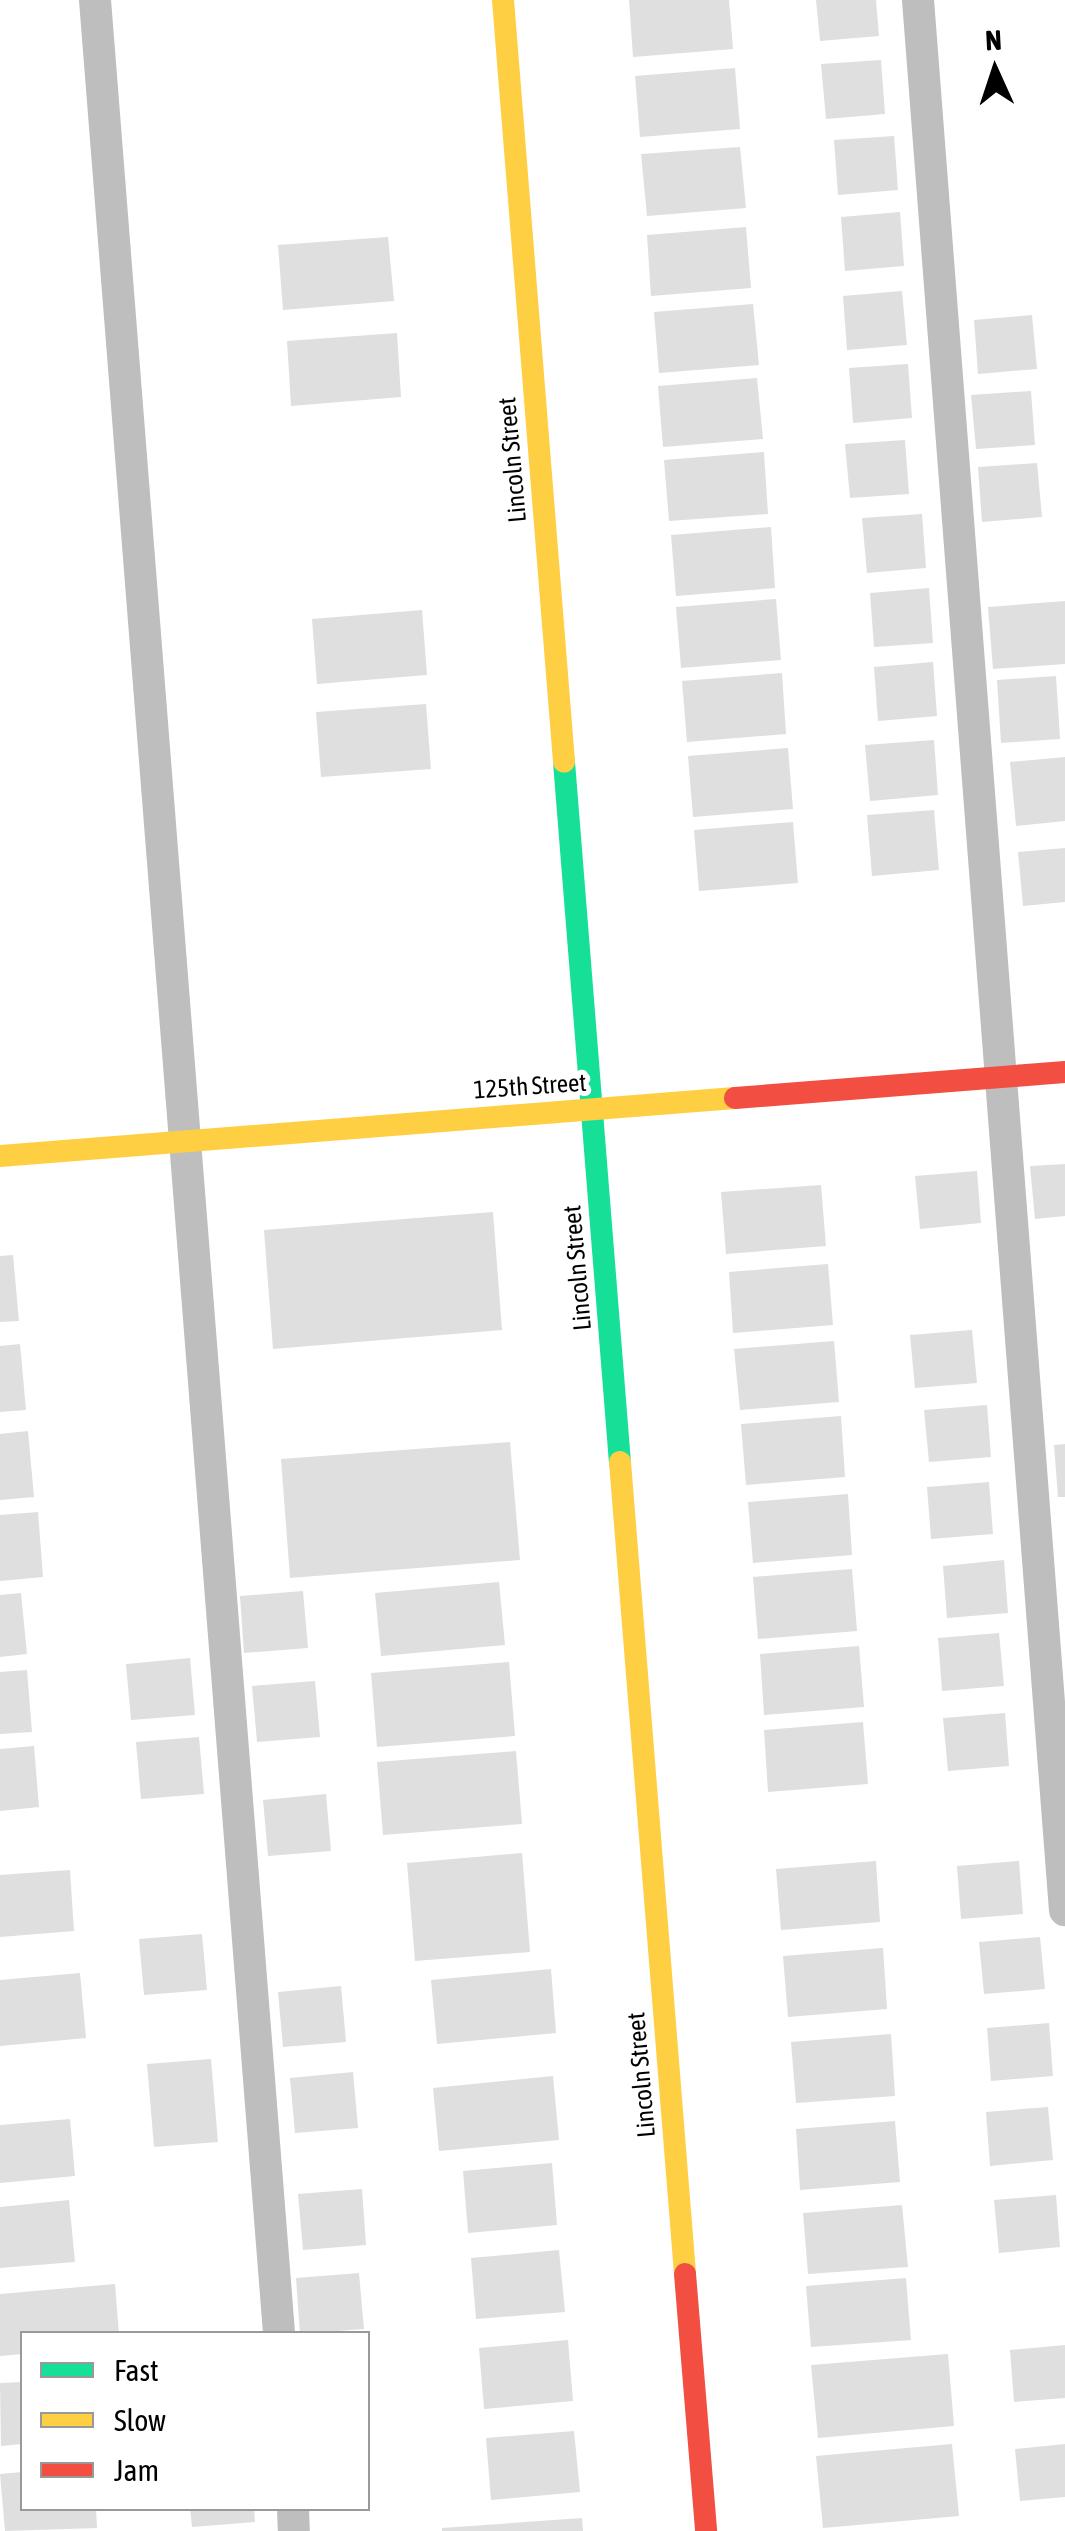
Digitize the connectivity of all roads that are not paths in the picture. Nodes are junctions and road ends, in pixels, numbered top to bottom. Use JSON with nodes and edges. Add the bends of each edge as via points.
{"nodes":[{"id":1,"x":94,"y":0,"type":"edge"},
{"id":2,"x":503,"y":0,"type":"edge"},
{"id":3,"x":918,"y":0,"type":"edge"},
{"id":4,"x":1065,"y":1072,"type":"edge"},
{"id":5,"x":1001,"y":1077,"type":"junction"},
{"id":6,"x":592,"y":1109,"type":"junction"},
{"id":7,"x":184,"y":1141,"type":"junction"},
{"id":8,"x":0,"y":1156,"type":"edge"},
{"id":9,"x":1065,"y":1910,"type":"edge"},
{"id":10,"x":279,"y":2331,"type":"edge"},
{"id":11,"x":706,"y":2531,"type":"edge"}],
"edges":[{"from":1,"to":7,"type":"lane"},
{"from":2,"to":6,"type":"street","name":"Lincoln Street"},
{"from":3,"to":5,"type":"lane"},
{"from":4,"to":5,"type":"street","name":"125th Street"},
{"from":5,"to":6,"type":"street","name":"125th Street"},
{"from":5,"to":9,"type":"lane"},
{"from":6,"to":7,"type":"street","name":"125th Street"},
{"from":6,"to":11,"type":"street","name":"Lincoln Street"},
{"from":7,"to":8,"type":"street","name":"125th Street"},
{"from":7,"to":10,"type":"lane"}]}
